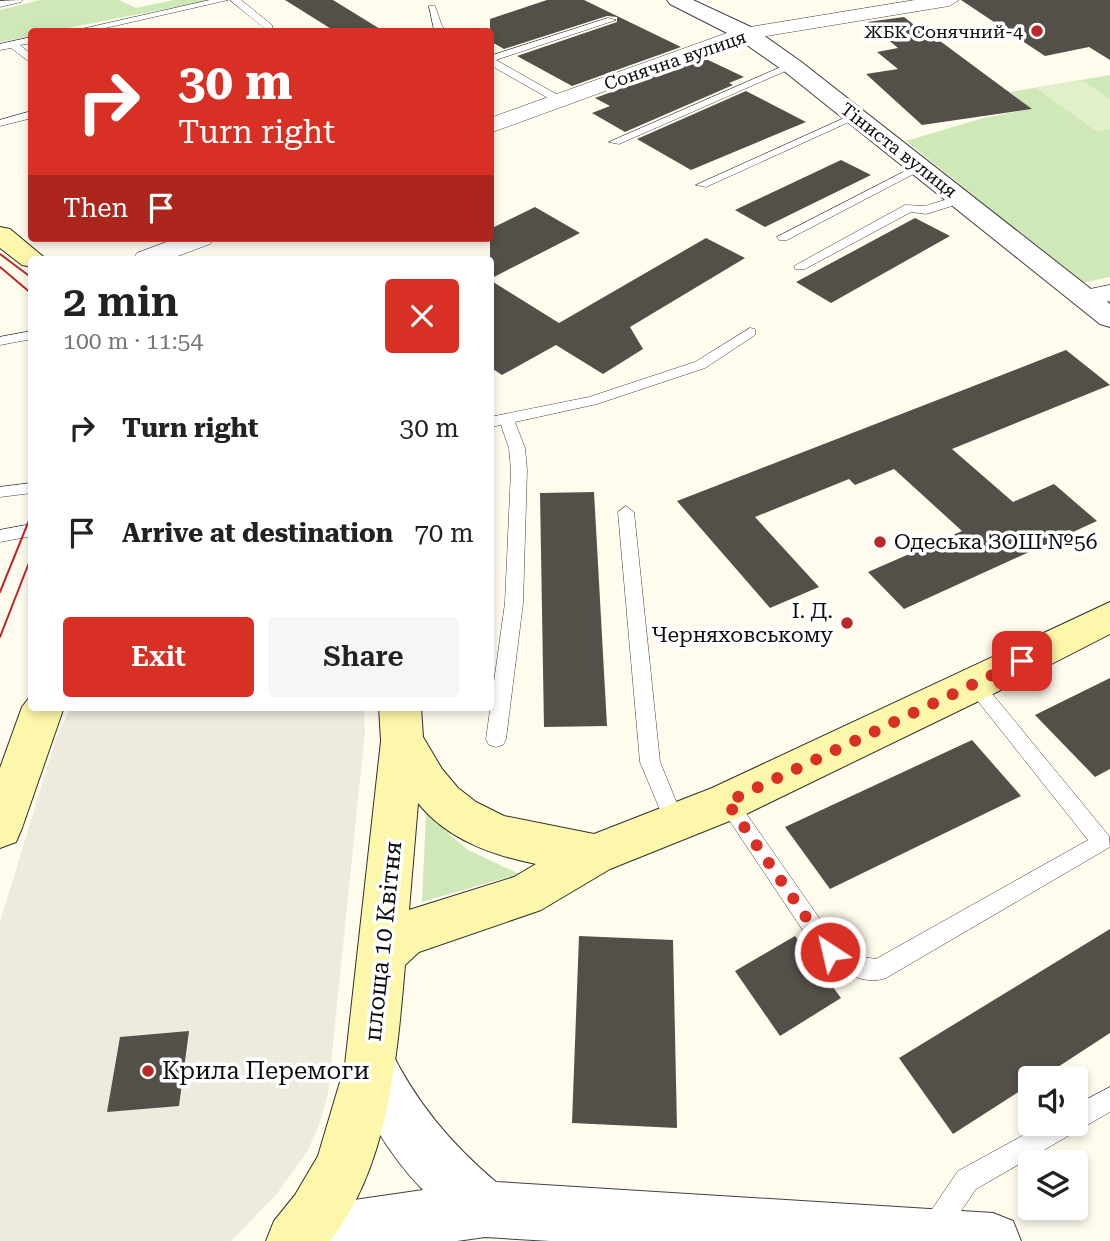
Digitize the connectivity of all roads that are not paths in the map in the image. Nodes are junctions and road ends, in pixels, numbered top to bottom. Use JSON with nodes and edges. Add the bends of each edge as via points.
{"nodes":[{"id":1,"x":18,"y":0,"type":"edge"},
{"id":2,"x":223,"y":0,"type":"edge"},
{"id":3,"x":235,"y":0,"type":"edge"},
{"id":4,"x":677,"y":0,"type":"edge"},
{"id":5,"x":863,"y":0,"type":"edge"},
{"id":6,"x":949,"y":0,"type":"edge"},
{"id":7,"x":0,"y":4,"type":"edge"},
{"id":8,"x":432,"y":8,"type":"dead end"},
{"id":9,"x":887,"y":10,"type":"junction"},
{"id":10,"x":611,"y":20,"type":"dead end"},
{"id":11,"x":91,"y":28,"type":"edge"},
{"id":12,"x":269,"y":28,"type":"edge"},
{"id":13,"x":439,"y":28,"type":"edge"},
{"id":14,"x":745,"y":33,"type":"junction"},
{"id":15,"x":28,"y":41,"type":"edge"},
{"id":16,"x":13,"y":44,"type":"junction"},
{"id":17,"x":0,"y":47,"type":"edge"},
{"id":18,"x":28,"y":57,"type":"edge"},
{"id":19,"x":494,"y":59,"type":"edge"},
{"id":20,"x":494,"y":62,"type":"edge"},
{"id":21,"x":792,"y":66,"type":"junction"},
{"id":22,"x":559,"y":100,"type":"junction"},
{"id":23,"x":28,"y":115,"type":"edge"},
{"id":24,"x":855,"y":117,"type":"junction"},
{"id":25,"x":0,"y":122,"type":"edge"},
{"id":26,"x":494,"y":124,"type":"edge"},
{"id":27,"x":615,"y":142,"type":"dead end"},
{"id":28,"x":920,"y":167,"type":"junction"},
{"id":29,"x":702,"y":184,"type":"dead end"},
{"id":30,"x":961,"y":199,"type":"junction"},
{"id":31,"x":0,"y":235,"type":"edge"},
{"id":32,"x":783,"y":237,"type":"dead end"},
{"id":33,"x":191,"y":242,"type":"edge"},
{"id":34,"x":28,"y":256,"type":"edge"},
{"id":35,"x":154,"y":256,"type":"edge"},
{"id":36,"x":800,"y":266,"type":"dead end"},
{"id":37,"x":1098,"y":295,"type":"edge"},
{"id":38,"x":1110,"y":318,"type":"edge"},
{"id":39,"x":750,"y":332,"type":"dead end"},
{"id":40,"x":28,"y":336,"type":"edge"},
{"id":41,"x":0,"y":341,"type":"edge"},
{"id":42,"x":498,"y":420,"type":"edge"},
{"id":43,"x":28,"y":488,"type":"edge"},
{"id":44,"x":0,"y":492,"type":"edge"},
{"id":45,"x":626,"y":512,"type":"dead end"},
{"id":46,"x":28,"y":531,"type":"edge"},
{"id":47,"x":0,"y":536,"type":"edge"},
{"id":48,"x":1110,"y":617,"type":"edge"},
{"id":49,"x":975,"y":685,"type":"junction"},
{"id":50,"x":42,"y":711,"type":"edge"},
{"id":51,"x":401,"y":724,"type":"edge"},
{"id":52,"x":496,"y":739,"type":"dead end"},
{"id":53,"x":727,"y":802,"type":"junction"},
{"id":54,"x":675,"y":823,"type":"junction"},
{"id":55,"x":0,"y":828,"type":"edge"},
{"id":56,"x":594,"y":855,"type":"junction"},
{"id":57,"x":383,"y":953,"type":"junction"},
{"id":58,"x":371,"y":1065,"type":"junction"},
{"id":59,"x":1110,"y":1099,"type":"edge"},
{"id":60,"x":1088,"y":1111,"type":"edge"},
{"id":61,"x":1046,"y":1136,"type":"edge"},
{"id":62,"x":485,"y":1209,"type":"junction"},
{"id":63,"x":928,"y":1237,"type":"junction"},
{"id":64,"x":294,"y":1241,"type":"edge"},
{"id":65,"x":319,"y":1241,"type":"edge"},
{"id":66,"x":993,"y":1241,"type":"edge"}],
"edges":[{"from":1,"to":7,"type":"lane"},
{"from":2,"to":11,"type":"lane"},
{"from":3,"to":12,"type":"lane"},
{"from":4,"to":14,"type":"street","name":"Тіниста вулиця"},
{"from":5,"to":9,"type":"street"},
{"from":6,"to":9,"type":"street","name":"Сонячна вулиця"},
{"from":8,"to":13,"type":"lane"},
{"from":9,"to":14,"type":"street","name":"Сонячна вулиця"},
{"from":10,"to":19,"type":"lane"},
{"from":14,"to":21,"type":"street","name":"Тіниста вулиця"},
{"from":14,"to":22,"type":"street","name":"Сонячна вулиця"},
{"from":15,"to":16,"type":"lane"},
{"from":16,"to":17,"type":"lane"},
{"from":16,"to":18,"type":"lane"},
{"from":20,"to":22,"type":"lane"},
{"from":21,"to":24,"type":"street","name":"Тіниста вулиця"},
{"from":21,"to":27,"type":"lane"},
{"from":22,"to":26,"type":"street","name":"Сонячна вулиця"},
{"from":23,"to":25,"type":"lane"},
{"from":24,"to":28,"type":"street","name":"Тіниста вулиця"},
{"from":24,"to":29,"type":"lane"},
{"from":28,"to":30,"type":"street","name":"Тіниста вулиця"},
{"from":28,"to":32,"type":"lane"},
{"from":30,"to":36,"type":"lane","via":[[926,210],[909,208]]},
{"from":30,"to":37,"type":"street","name":"Тіниста вулиця"},
{"from":31,"to":34,"type":"main road"},
{"from":33,"to":35,"type":"street"},
{"from":37,"to":38,"type":"street","name":"Тіниста вулиця"},
{"from":39,"to":42,"type":"lane","via":[[700,365],[592,401]]},
{"from":40,"to":41,"type":"lane"},
{"from":42,"to":52,"type":"lane","via":[[517,448],[519,470],[514,603]]},
{"from":43,"to":44,"type":"lane"},
{"from":45,"to":54,"type":"lane","via":[[650,762]]},
{"from":46,"to":47,"type":"lane"},
{"from":48,"to":49,"type":"main road"},
{"from":49,"to":53,"type":"main road"},
{"from":49,"to":53,"type":"lane","via":[[1102,842],[878,971],[853,966],[830,952]]},
{"from":50,"to":55,"type":"main road"},
{"from":51,"to":56,"type":"main road","via":[[428,784],[449,807],[481,830],[508,840]]},
{"from":51,"to":57,"type":"main road","name":"площа 10 Квітня"},
{"from":53,"to":54,"type":"main road"},
{"from":54,"to":56,"type":"main road"},
{"from":56,"to":57,"type":"main road","via":[[525,895],[402,936]]},
{"from":57,"to":58,"type":"main road","name":"площа 10 Квітня"},
{"from":58,"to":62,"type":"street","via":[[396,1117],[421,1151]]},
{"from":58,"to":64,"type":"main road","name":"площа 10 Квітня","via":[[340,1171]]},
{"from":59,"to":60,"type":"lane"},
{"from":61,"to":63,"type":"lane","via":[[967,1181]]},
{"from":62,"to":63,"type":"street"},
{"from":62,"to":65,"type":"street","via":[[354,1228]]},
{"from":63,"to":66,"type":"street"}]}
